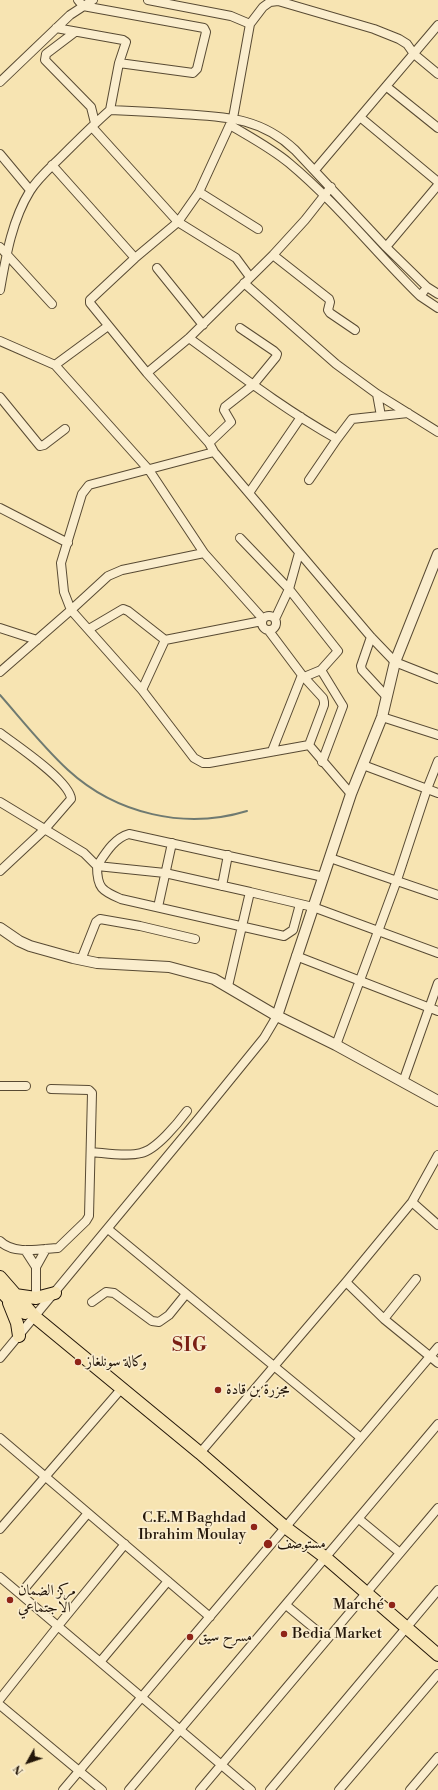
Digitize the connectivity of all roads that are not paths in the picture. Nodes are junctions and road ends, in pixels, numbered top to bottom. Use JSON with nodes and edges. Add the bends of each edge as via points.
{"nodes":[{"id":1,"x":93,"y":0,"type":"edge"},
{"id":2,"x":148,"y":0,"type":"edge"},
{"id":3,"x":81,"y":3,"type":"edge"},
{"id":4,"x":250,"y":24,"type":"junction"},
{"id":5,"x":438,"y":25,"type":"edge"},
{"id":6,"x":56,"y":28,"type":"junction"},
{"id":7,"x":75,"y":32,"type":"junction"},
{"id":8,"x":414,"y":54,"type":"junction"},
{"id":9,"x":119,"y":63,"type":"junction"},
{"id":10,"x":438,"y":74,"type":"edge"},
{"id":11,"x":0,"y":82,"type":"edge"},
{"id":12,"x":387,"y":87,"type":"junction"},
{"id":13,"x":91,"y":107,"type":"junction"},
{"id":14,"x":108,"y":112,"type":"junction"},
{"id":15,"x":360,"y":117,"type":"junction"},
{"id":16,"x":232,"y":122,"type":"junction"},
{"id":17,"x":93,"y":125,"type":"junction"},
{"id":18,"x":438,"y":128,"type":"edge"},
{"id":19,"x":0,"y":154,"type":"edge"},
{"id":20,"x":52,"y":165,"type":"junction"},
{"id":21,"x":315,"y":170,"type":"junction"},
{"id":22,"x":438,"y":183,"type":"edge"},
{"id":23,"x":331,"y":187,"type":"junction"},
{"id":24,"x":30,"y":190,"type":"junction"},
{"id":25,"x":199,"y":192,"type":"junction"},
{"id":26,"x":324,"y":196,"type":"junction"},
{"id":27,"x":178,"y":222,"type":"junction"},
{"id":28,"x":258,"y":229,"type":"dead end"},
{"id":29,"x":0,"y":247,"type":"edge"},
{"id":30,"x":386,"y":247,"type":"junction"},
{"id":31,"x":7,"y":254,"type":"junction"},
{"id":32,"x":273,"y":255,"type":"junction"},
{"id":33,"x":135,"y":258,"type":"junction"},
{"id":34,"x":157,"y":268,"type":"dead end"},
{"id":35,"x":247,"y":280,"type":"junction"},
{"id":36,"x":427,"y":287,"type":"junction"},
{"id":37,"x":0,"y":290,"type":"edge"},
{"id":38,"x":438,"y":294,"type":"edge"},
{"id":39,"x":420,"y":296,"type":"junction"},
{"id":40,"x":52,"y":304,"type":"dead end"},
{"id":41,"x":438,"y":308,"type":"edge"},
{"id":42,"x":203,"y":325,"type":"junction"},
{"id":43,"x":108,"y":326,"type":"junction"},
{"id":44,"x":240,"y":328,"type":"dead end"},
{"id":45,"x":355,"y":330,"type":"dead end"},
{"id":46,"x":190,"y":338,"type":"junction"},
{"id":47,"x":0,"y":341,"type":"edge"},
{"id":48,"x":55,"y":365,"type":"junction"},
{"id":49,"x":147,"y":373,"type":"junction"},
{"id":50,"x":253,"y":385,"type":"junction"},
{"id":51,"x":377,"y":394,"type":"junction"},
{"id":52,"x":0,"y":397,"type":"edge"},
{"id":53,"x":408,"y":413,"type":"junction"},
{"id":54,"x":381,"y":416,"type":"junction"},
{"id":55,"x":301,"y":417,"type":"junction"},
{"id":56,"x":65,"y":429,"type":"dead end"},
{"id":57,"x":438,"y":432,"type":"edge"},
{"id":58,"x":336,"y":439,"type":"junction"},
{"id":59,"x":209,"y":443,"type":"junction"},
{"id":60,"x":214,"y":452,"type":"junction"},
{"id":61,"x":149,"y":470,"type":"junction"},
{"id":62,"x":308,"y":480,"type":"dead end"},
{"id":63,"x":249,"y":493,"type":"junction"},
{"id":64,"x":0,"y":508,"type":"edge"},
{"id":65,"x":240,"y":538,"type":"dead end"},
{"id":66,"x":68,"y":543,"type":"junction"},
{"id":67,"x":204,"y":553,"type":"junction"},
{"id":68,"x":299,"y":554,"type":"junction"},
{"id":69,"x":438,"y":554,"type":"edge"},
{"id":70,"x":288,"y":589,"type":"junction"},
{"id":71,"x":71,"y":610,"type":"junction"},
{"id":72,"x":275,"y":619,"type":"junction"},
{"id":73,"x":262,"y":620,"type":"junction"},
{"id":74,"x":0,"y":628,"type":"edge"},
{"id":75,"x":89,"y":629,"type":"junction"},
{"id":76,"x":269,"y":631,"type":"junction"},
{"id":77,"x":371,"y":637,"type":"junction"},
{"id":78,"x":36,"y":640,"type":"junction"},
{"id":79,"x":165,"y":640,"type":"junction"},
{"id":80,"x":395,"y":662,"type":"junction"},
{"id":81,"x":321,"y":670,"type":"junction"},
{"id":82,"x":0,"y":672,"type":"edge"},
{"id":83,"x":303,"y":676,"type":"junction"},
{"id":84,"x":438,"y":679,"type":"edge"},
{"id":85,"x":142,"y":690,"type":"junction"},
{"id":86,"x":386,"y":696,"type":"junction"},
{"id":87,"x":382,"y":717,"type":"junction"},
{"id":88,"x":0,"y":733,"type":"edge"},
{"id":89,"x":438,"y":735,"type":"edge"},
{"id":90,"x":309,"y":745,"type":"junction"},
{"id":91,"x":272,"y":751,"type":"junction"},
{"id":92,"x":438,"y":761,"type":"edge"},
{"id":93,"x":322,"y":762,"type":"junction"},
{"id":94,"x":363,"y":765,"type":"junction"},
{"id":95,"x":427,"y":789,"type":"junction"},
{"id":96,"x":438,"y":793,"type":"edge"},
{"id":97,"x":351,"y":794,"type":"junction"},
{"id":98,"x":0,"y":802,"type":"edge"},
{"id":99,"x":45,"y":829,"type":"junction"},
{"id":100,"x":172,"y":843,"type":"junction"},
{"id":101,"x":228,"y":855,"type":"junction"},
{"id":102,"x":330,"y":858,"type":"junction"},
{"id":103,"x":97,"y":866,"type":"junction"},
{"id":104,"x":1,"y":868,"type":"edge"},
{"id":105,"x":165,"y":873,"type":"junction"},
{"id":106,"x":324,"y":877,"type":"junction"},
{"id":107,"x":397,"y":880,"type":"junction"},
{"id":108,"x":222,"y":886,"type":"junction"},
{"id":109,"x":250,"y":892,"type":"junction"},
{"id":110,"x":438,"y":895,"type":"edge"},
{"id":111,"x":300,"y":904,"type":"junction"},
{"id":112,"x":158,"y":907,"type":"junction"},
{"id":113,"x":313,"y":907,"type":"junction"},
{"id":114,"x":243,"y":926,"type":"junction"},
{"id":115,"x":0,"y":928,"type":"edge"},
{"id":116,"x":378,"y":930,"type":"junction"},
{"id":117,"x":195,"y":940,"type":"dead end"},
{"id":118,"x":438,"y":953,"type":"edge"},
{"id":119,"x":296,"y":956,"type":"junction"},
{"id":120,"x":81,"y":960,"type":"junction"},
{"id":121,"x":360,"y":980,"type":"junction"},
{"id":122,"x":438,"y":983,"type":"edge"},
{"id":123,"x":228,"y":986,"type":"junction"},
{"id":124,"x":429,"y":1008,"type":"junction"},
{"id":125,"x":438,"y":1011,"type":"edge"},
{"id":126,"x":277,"y":1016,"type":"junction"},
{"id":127,"x":336,"y":1045,"type":"junction"},
{"id":128,"x":403,"y":1082,"type":"junction"},
{"id":129,"x":0,"y":1086,"type":"edge"},
{"id":130,"x":26,"y":1086,"type":"dead end"},
{"id":131,"x":51,"y":1089,"type":"dead end"},
{"id":132,"x":438,"y":1101,"type":"edge"},
{"id":133,"x":187,"y":1111,"type":"dead end"},
{"id":134,"x":91,"y":1152,"type":"junction"},
{"id":135,"x":438,"y":1155,"type":"edge"},
{"id":136,"x":412,"y":1202,"type":"junction"},
{"id":137,"x":438,"y":1225,"type":"edge"},
{"id":138,"x":108,"y":1229,"type":"junction"},
{"id":139,"x":0,"y":1241,"type":"edge"},
{"id":140,"x":46,"y":1249,"type":"junction"},
{"id":141,"x":25,"y":1250,"type":"junction"},
{"id":142,"x":36,"y":1267,"type":"junction"},
{"id":143,"x":0,"y":1276,"type":"edge"},
{"id":144,"x":416,"y":1279,"type":"dead end"},
{"id":145,"x":346,"y":1282,"type":"junction"},
{"id":146,"x":55,"y":1293,"type":"junction"},
{"id":147,"x":186,"y":1294,"type":"junction"},
{"id":148,"x":8,"y":1295,"type":"edge"},
{"id":149,"x":36,"y":1298,"type":"junction"},
{"id":150,"x":92,"y":1302,"type":"dead end"},
{"id":151,"x":35,"y":1317,"type":"junction"},
{"id":152,"x":384,"y":1319,"type":"junction"},
{"id":153,"x":19,"y":1336,"type":"junction"},
{"id":154,"x":438,"y":1347,"type":"edge"},
{"id":155,"x":430,"y":1357,"type":"junction"},
{"id":156,"x":0,"y":1358,"type":"edge"},
{"id":157,"x":438,"y":1363,"type":"edge"},
{"id":158,"x":274,"y":1365,"type":"junction"},
{"id":159,"x":122,"y":1388,"type":"junction"},
{"id":160,"x":438,"y":1424,"type":"edge"},
{"id":161,"x":0,"y":1438,"type":"edge"},
{"id":162,"x":361,"y":1438,"type":"junction"},
{"id":163,"x":200,"y":1453,"type":"junction"},
{"id":164,"x":45,"y":1476,"type":"junction"},
{"id":165,"x":438,"y":1508,"type":"edge"},
{"id":166,"x":88,"y":1513,"type":"junction"},
{"id":167,"x":359,"y":1519,"type":"junction"},
{"id":168,"x":286,"y":1527,"type":"junction"},
{"id":169,"x":0,"y":1529,"type":"edge"},
{"id":170,"x":126,"y":1544,"type":"junction"},
{"id":171,"x":400,"y":1553,"type":"junction"},
{"id":172,"x":326,"y":1558,"type":"junction"},
{"id":173,"x":0,"y":1577,"type":"edge"},
{"id":174,"x":168,"y":1580,"type":"junction"},
{"id":175,"x":438,"y":1590,"type":"edge"},
{"id":176,"x":366,"y":1593,"type":"junction"},
{"id":177,"x":20,"y":1594,"type":"junction"},
{"id":178,"x":286,"y":1605,"type":"junction"},
{"id":179,"x":210,"y":1617,"type":"junction"},
{"id":180,"x":58,"y":1626,"type":"junction"},
{"id":181,"x":406,"y":1628,"type":"junction"},
{"id":182,"x":327,"y":1639,"type":"junction"},
{"id":183,"x":438,"y":1655,"type":"edge"},
{"id":184,"x":100,"y":1662,"type":"junction"},
{"id":185,"x":438,"y":1674,"type":"edge"},
{"id":186,"x":142,"y":1698,"type":"junction"},
{"id":187,"x":0,"y":1699,"type":"edge"},
{"id":188,"x":0,"y":1705,"type":"edge"},
{"id":189,"x":180,"y":1730,"type":"junction"},
{"id":190,"x":438,"y":1757,"type":"edge"},
{"id":191,"x":222,"y":1765,"type":"junction"},
{"id":192,"x":79,"y":1771,"type":"junction"},
{"id":193,"x":63,"y":1790,"type":"edge"},
{"id":194,"x":102,"y":1790,"type":"edge"},
{"id":195,"x":129,"y":1790,"type":"edge"},
{"id":196,"x":200,"y":1790,"type":"edge"},
{"id":197,"x":251,"y":1790,"type":"edge"},
{"id":198,"x":270,"y":1790,"type":"edge"},
{"id":199,"x":339,"y":1790,"type":"edge"},
{"id":200,"x":410,"y":1790,"type":"edge"}],
"edges":[{"from":1,"to":3,"type":"street"},
{"from":2,"to":4,"type":"street","via":[[231,16]]},
{"from":3,"to":6,"type":"street"},
{"from":3,"to":9,"type":"street","via":[[204,28],[206,32],[197,69],[193,73]]},
{"from":4,"to":8,"type":"street","via":[[263,7],[270,2],[278,1],[374,29],[399,39]]},
{"from":4,"to":16,"type":"street"},
{"from":5,"to":8,"type":"street"},
{"from":6,"to":7,"type":"street"},
{"from":6,"to":11,"type":"street"},
{"from":7,"to":9,"type":"street","via":[[125,41],[126,46]]},
{"from":7,"to":13,"type":"street","via":[[46,54],[45,60]]},
{"from":8,"to":10,"type":"street"},
{"from":8,"to":12,"type":"street"},
{"from":9,"to":14,"type":"street"},
{"from":12,"to":15,"type":"street"},
{"from":12,"to":18,"type":"street"},
{"from":13,"to":14,"type":"street"},
{"from":13,"to":17,"type":"street"},
{"from":14,"to":16,"type":"street"},
{"from":14,"to":17,"type":"street"},
{"from":15,"to":21,"type":"street"},
{"from":15,"to":22,"type":"street"},
{"from":16,"to":21,"type":"street","via":[[267,130],[277,135]]},
{"from":16,"to":25,"type":"street"},
{"from":16,"to":26,"type":"street","via":[[289,163]]},
{"from":17,"to":20,"type":"street"},
{"from":17,"to":27,"type":"street"},
{"from":19,"to":24,"type":"street"},
{"from":20,"to":24,"type":"street"},
{"from":20,"to":33,"type":"street"},
{"from":21,"to":23,"type":"street"},
{"from":22,"to":30,"type":"street"},
{"from":23,"to":26,"type":"street"},
{"from":23,"to":30,"type":"street"},
{"from":24,"to":31,"type":"street","via":[[20,210]]},
{"from":25,"to":27,"type":"street"},
{"from":25,"to":28,"type":"street"},
{"from":26,"to":32,"type":"street"},
{"from":26,"to":39,"type":"street"},
{"from":27,"to":33,"type":"street"},
{"from":27,"to":35,"type":"street","via":[[236,258]]},
{"from":29,"to":31,"type":"street"},
{"from":30,"to":36,"type":"street"},
{"from":31,"to":37,"type":"street"},
{"from":31,"to":40,"type":"street"},
{"from":32,"to":35,"type":"street"},
{"from":32,"to":45,"type":"street","via":[[329,299],[330,314]]},
{"from":33,"to":43,"type":"street","via":[[90,300]]},
{"from":34,"to":42,"type":"street"},
{"from":35,"to":42,"type":"street"},
{"from":35,"to":51,"type":"street","via":[[336,364]]},
{"from":36,"to":38,"type":"street"},
{"from":36,"to":39,"type":"street"},
{"from":39,"to":41,"type":"street"},
{"from":42,"to":46,"type":"street"},
{"from":43,"to":48,"type":"street"},
{"from":43,"to":49,"type":"street"},
{"from":44,"to":50,"type":"street","via":[[277,354]]},
{"from":46,"to":49,"type":"street"},
{"from":46,"to":50,"type":"street"},
{"from":47,"to":48,"type":"street"},
{"from":48,"to":61,"type":"street"},
{"from":49,"to":59,"type":"street"},
{"from":50,"to":55,"type":"street"},
{"from":50,"to":59,"type":"street","via":[[225,407],[224,410],[231,422]]},
{"from":51,"to":53,"type":"street"},
{"from":51,"to":54,"type":"street"},
{"from":52,"to":56,"type":"street","via":[[40,446],[44,446]]},
{"from":53,"to":54,"type":"street"},
{"from":53,"to":57,"type":"street"},
{"from":54,"to":58,"type":"street","via":[[352,419]]},
{"from":55,"to":58,"type":"street"},
{"from":55,"to":63,"type":"street"},
{"from":58,"to":62,"type":"street"},
{"from":59,"to":60,"type":"street"},
{"from":60,"to":61,"type":"street"},
{"from":60,"to":63,"type":"street"},
{"from":61,"to":66,"type":"street","via":[[86,488]]},
{"from":61,"to":67,"type":"street"},
{"from":63,"to":68,"type":"street"},
{"from":64,"to":66,"type":"street"},
{"from":65,"to":70,"type":"street"},
{"from":66,"to":71,"type":"street","via":[[61,569],[64,592]]},
{"from":67,"to":71,"type":"street","via":[[115,572]]},
{"from":67,"to":73,"type":"street"},
{"from":68,"to":70,"type":"street"},
{"from":68,"to":77,"type":"street"},
{"from":69,"to":80,"type":"street"},
{"from":70,"to":72,"type":"street"},
{"from":70,"to":81,"type":"street","via":[[338,651]]},
{"from":71,"to":75,"type":"street"},
{"from":71,"to":78,"type":"street"},
{"from":72,"to":73,"type":"street","via":[[269,616]]},
{"from":72,"to":76,"type":"street","via":[[276,625]]},
{"from":73,"to":76,"type":"street","via":[[263,628]]},
{"from":73,"to":79,"type":"street"},
{"from":74,"to":78,"type":"street"},
{"from":75,"to":79,"type":"street","via":[[123,609]]},
{"from":75,"to":85,"type":"street"},
{"from":76,"to":83,"type":"street"},
{"from":77,"to":80,"type":"street"},
{"from":77,"to":86,"type":"street","via":[[361,666],[362,670]]},
{"from":78,"to":82,"type":"street"},
{"from":79,"to":85,"type":"street"},
{"from":80,"to":84,"type":"street"},
{"from":80,"to":86,"type":"street"},
{"from":81,"to":83,"type":"street"},
{"from":81,"to":93,"type":"street","via":[[343,706]]},
{"from":83,"to":90,"type":"street","via":[[324,702]]},
{"from":83,"to":91,"type":"street"},
{"from":85,"to":91,"type":"street","via":[[194,758],[199,761],[210,763]]},
{"from":86,"to":87,"type":"street"},
{"from":87,"to":89,"type":"street"},
{"from":87,"to":94,"type":"street"},
{"from":88,"to":99,"type":"street","via":[[57,778],[70,794],[71,799]]},
{"from":90,"to":91,"type":"street"},
{"from":90,"to":93,"type":"street"},
{"from":92,"to":95,"type":"street"},
{"from":93,"to":97,"type":"street"},
{"from":94,"to":95,"type":"street"},
{"from":94,"to":97,"type":"street"},
{"from":95,"to":96,"type":"street"},
{"from":95,"to":107,"type":"street"},
{"from":97,"to":102,"type":"street"},
{"from":98,"to":99,"type":"street"},
{"from":99,"to":103,"type":"street","via":[[84,853]]},
{"from":99,"to":104,"type":"street"},
{"from":100,"to":101,"type":"street"},
{"from":100,"to":103,"type":"street","via":[[144,836],[125,835],[106,852]]},
{"from":100,"to":105,"type":"street"},
{"from":101,"to":106,"type":"street"},
{"from":101,"to":108,"type":"street"},
{"from":102,"to":106,"type":"street"},
{"from":102,"to":107,"type":"street"},
{"from":103,"to":105,"type":"street"},
{"from":103,"to":112,"type":"street","via":[[97,881],[105,893]]},
{"from":105,"to":108,"type":"street"},
{"from":105,"to":112,"type":"street"},
{"from":106,"to":113,"type":"street"},
{"from":107,"to":110,"type":"street"},
{"from":107,"to":116,"type":"street"},
{"from":108,"to":109,"type":"street"},
{"from":109,"to":111,"type":"street"},
{"from":109,"to":114,"type":"street"},
{"from":111,"to":113,"type":"street"},
{"from":111,"to":114,"type":"street","via":[[293,930],[287,935]]},
{"from":112,"to":114,"type":"street"},
{"from":113,"to":116,"type":"street"},
{"from":113,"to":119,"type":"street"},
{"from":114,"to":123,"type":"street"},
{"from":115,"to":120,"type":"street","via":[[30,946]]},
{"from":116,"to":118,"type":"street"},
{"from":116,"to":121,"type":"street"},
{"from":117,"to":120,"type":"street","via":[[100,919],[96,922]]},
{"from":119,"to":121,"type":"street"},
{"from":119,"to":126,"type":"street"},
{"from":120,"to":123,"type":"street","via":[[169,968],[214,978]]},
{"from":121,"to":124,"type":"street"},
{"from":121,"to":127,"type":"street"},
{"from":122,"to":124,"type":"street"},
{"from":123,"to":126,"type":"street"},
{"from":124,"to":125,"type":"street"},
{"from":124,"to":128,"type":"street"},
{"from":126,"to":127,"type":"street"},
{"from":126,"to":138,"type":"street","via":[[264,1038]]},
{"from":127,"to":128,"type":"street"},
{"from":128,"to":132,"type":"street"},
{"from":129,"to":130,"type":"street"},
{"from":131,"to":134,"type":"street","via":[[89,1090],[92,1093]]},
{"from":133,"to":134,"type":"street","via":[[145,1152]]},
{"from":134,"to":140,"type":"street","via":[[88,1219],[61,1247]]},
{"from":135,"to":136,"type":"street"},
{"from":136,"to":137,"type":"street"},
{"from":136,"to":145,"type":"street"},
{"from":138,"to":146,"type":"street"},
{"from":138,"to":147,"type":"street"},
{"from":139,"to":141,"type":"street","via":[[7,1247]]},
{"from":140,"to":141,"type":"street"},
{"from":140,"to":142,"type":"street"},
{"from":141,"to":142,"type":"street"},
{"from":142,"to":149,"type":"street"},
{"from":143,"to":148,"type":"main road"},
{"from":144,"to":152,"type":"street"},
{"from":145,"to":152,"type":"street"},
{"from":145,"to":158,"type":"street"},
{"from":146,"to":149,"type":"main road"},
{"from":146,"to":151,"type":"street"},
{"from":147,"to":150,"type":"street","via":[[169,1315],[159,1322],[152,1321],[114,1293],[106,1292]]},
{"from":147,"to":158,"type":"street"},
{"from":148,"to":149,"type":"main road"},
{"from":148,"to":151,"type":"main road"},
{"from":148,"to":153,"type":"main road"},
{"from":151,"to":153,"type":"street"},
{"from":151,"to":159,"type":"main road"},
{"from":152,"to":155,"type":"street"},
{"from":153,"to":156,"type":"street"},
{"from":154,"to":155,"type":"street"},
{"from":155,"to":157,"type":"street"},
{"from":155,"to":162,"type":"street"},
{"from":158,"to":162,"type":"street"},
{"from":158,"to":163,"type":"street"},
{"from":159,"to":163,"type":"main road"},
{"from":159,"to":164,"type":"street"},
{"from":160,"to":167,"type":"street"},
{"from":161,"to":164,"type":"street"},
{"from":162,"to":168,"type":"street"},
{"from":163,"to":168,"type":"main road"},
{"from":164,"to":166,"type":"street"},
{"from":164,"to":169,"type":"street"},
{"from":165,"to":171,"type":"street"},
{"from":166,"to":170,"type":"street"},
{"from":166,"to":177,"type":"street"},
{"from":167,"to":171,"type":"street"},
{"from":167,"to":172,"type":"street"},
{"from":168,"to":172,"type":"main road"},
{"from":168,"to":179,"type":"street"},
{"from":170,"to":174,"type":"street"},
{"from":170,"to":180,"type":"street"},
{"from":171,"to":176,"type":"street"},
{"from":172,"to":176,"type":"main road"},
{"from":172,"to":178,"type":"street"},
{"from":173,"to":177,"type":"street"},
{"from":174,"to":179,"type":"street"},
{"from":174,"to":184,"type":"street"},
{"from":175,"to":181,"type":"street"},
{"from":176,"to":181,"type":"main road"},
{"from":176,"to":182,"type":"street"},
{"from":177,"to":180,"type":"street"},
{"from":178,"to":182,"type":"street"},
{"from":178,"to":189,"type":"street"},
{"from":179,"to":186,"type":"street"},
{"from":180,"to":184,"type":"street"},
{"from":180,"to":187,"type":"street"},
{"from":181,"to":183,"type":"main road"},
{"from":181,"to":198,"type":"street"},
{"from":182,"to":191,"type":"street"},
{"from":184,"to":186,"type":"street"},
{"from":185,"to":199,"type":"street"},
{"from":186,"to":189,"type":"street"},
{"from":186,"to":192,"type":"street"},
{"from":188,"to":192,"type":"street"},
{"from":189,"to":191,"type":"street"},
{"from":189,"to":195,"type":"street"},
{"from":190,"to":200,"type":"street"},
{"from":191,"to":196,"type":"street"},
{"from":191,"to":197,"type":"street"},
{"from":192,"to":193,"type":"street"},
{"from":192,"to":194,"type":"street"}]}
